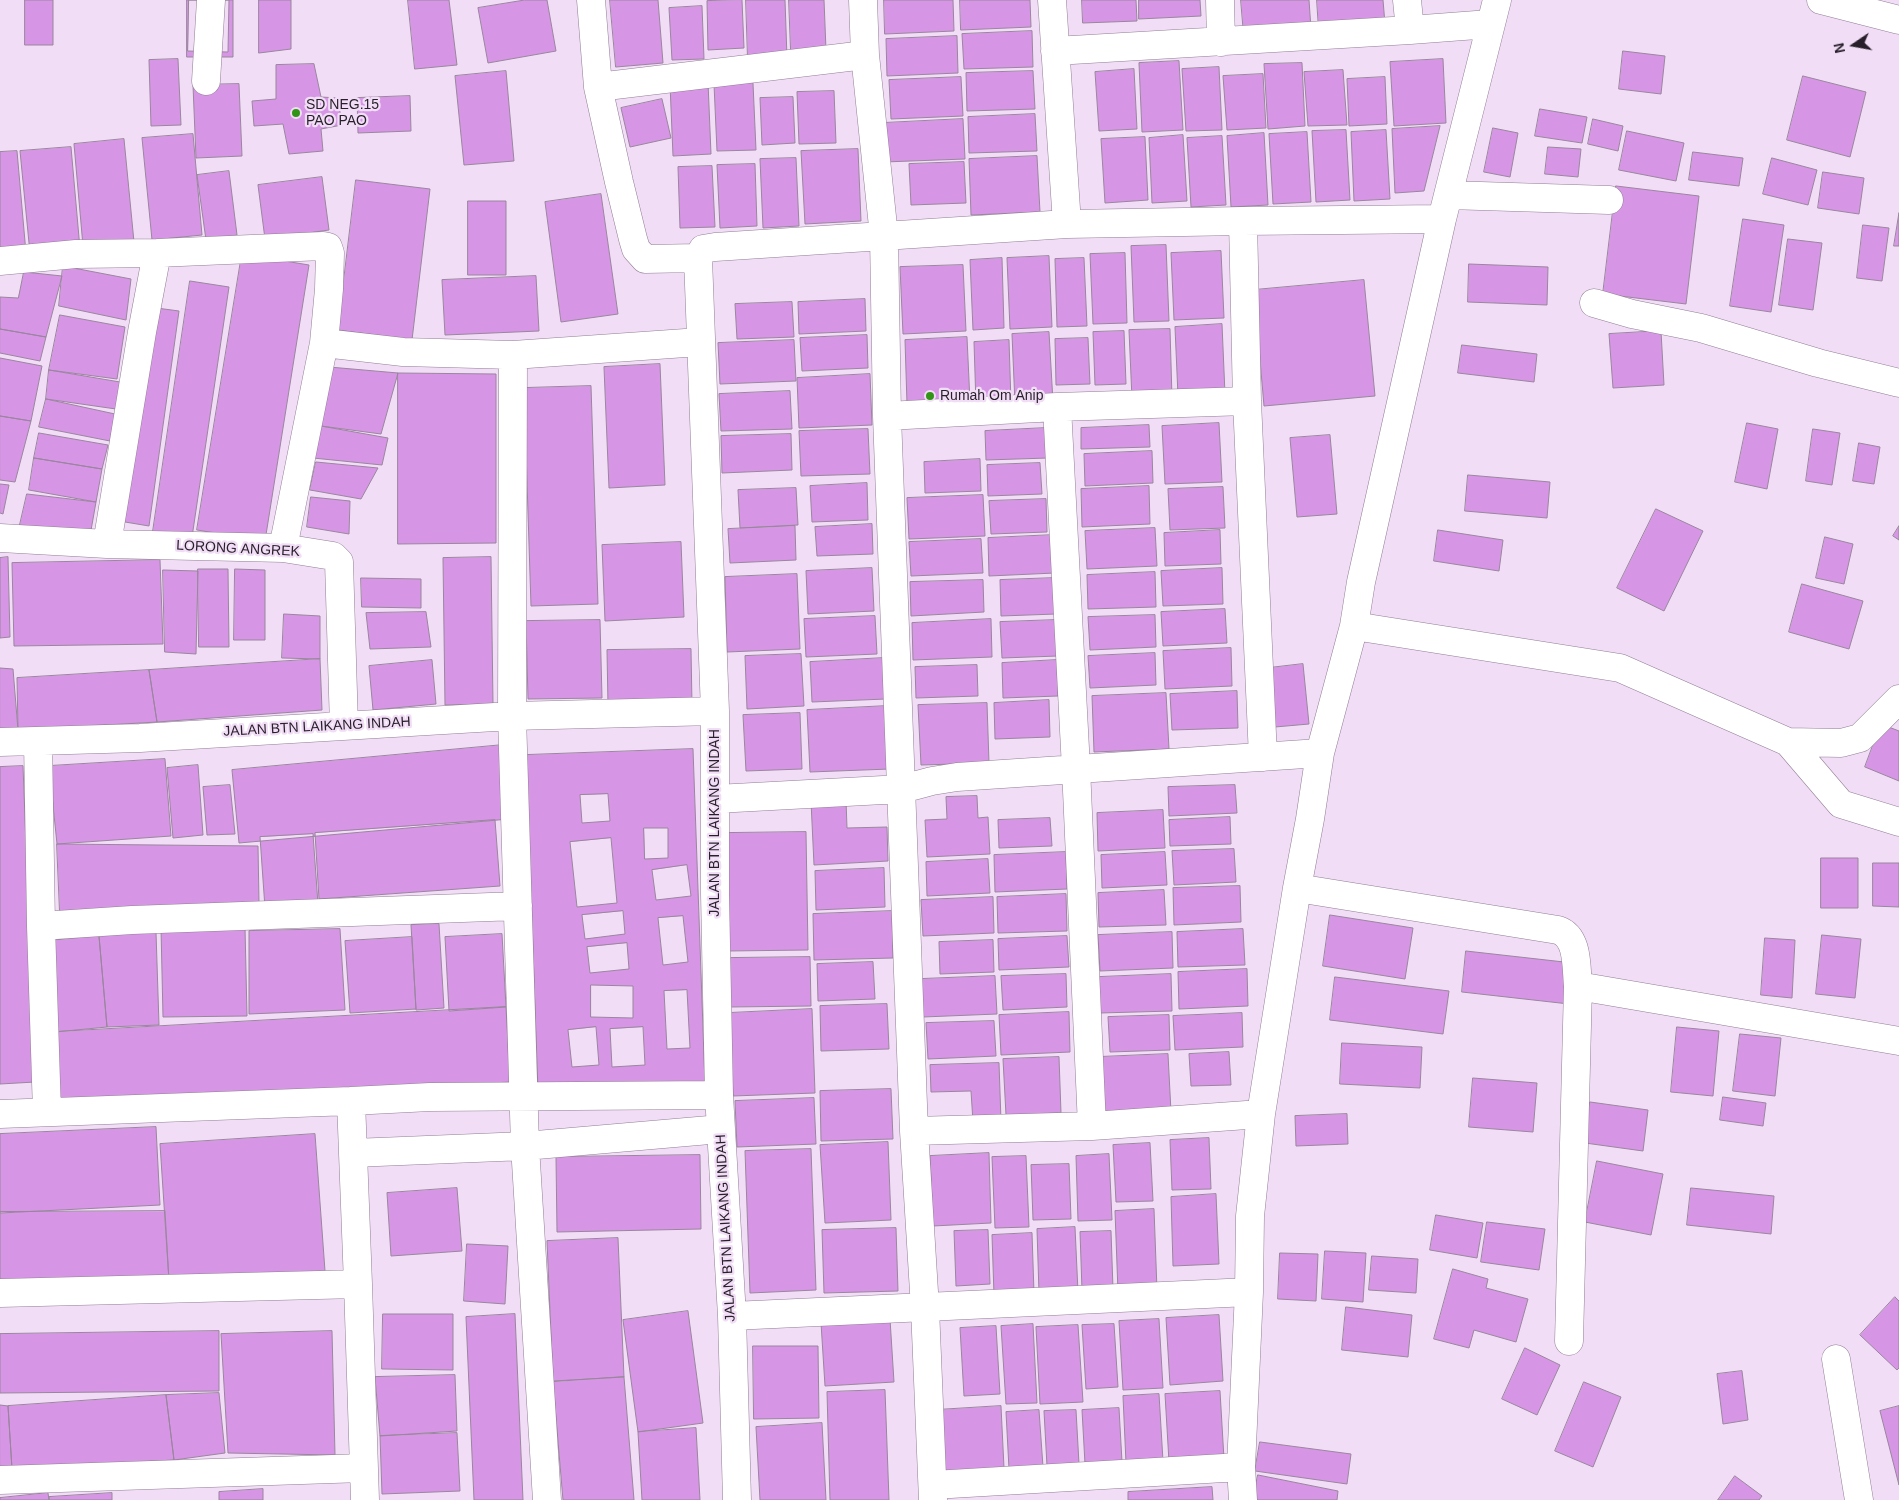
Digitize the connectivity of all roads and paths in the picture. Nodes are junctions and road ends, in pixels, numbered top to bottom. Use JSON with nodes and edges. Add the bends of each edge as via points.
{"nodes":[{"id":1,"x":210,"y":0,"type":"edge"},
{"id":2,"x":591,"y":0,"type":"edge"},
{"id":3,"x":863,"y":0,"type":"edge"},
{"id":4,"x":1052,"y":0,"type":"edge"},
{"id":5,"x":1220,"y":0,"type":"edge"},
{"id":6,"x":1407,"y":0,"type":"edge"},
{"id":7,"x":1821,"y":0,"type":"edge"},
{"id":8,"x":1494,"y":12,"type":"edge"},
{"id":9,"x":1899,"y":20,"type":"edge"},
{"id":10,"x":1410,"y":30,"type":"junction"},
{"id":11,"x":1221,"y":42,"type":"junction"},
{"id":12,"x":1055,"y":51,"type":"junction"},
{"id":13,"x":865,"y":55,"type":"junction"},
{"id":14,"x":206,"y":81,"type":"dead end"},
{"id":15,"x":598,"y":87,"type":"junction"},
{"id":16,"x":1610,"y":200,"type":"dead end"},
{"id":17,"x":1445,"y":207,"type":"junction"},
{"id":18,"x":1243,"y":221,"type":"junction"},
{"id":19,"x":1067,"y":224,"type":"junction"},
{"id":20,"x":884,"y":236,"type":"junction"},
{"id":21,"x":157,"y":253,"type":"junction"},
{"id":22,"x":698,"y":258,"type":"junction"},
{"id":23,"x":0,"y":260,"type":"edge"},
{"id":24,"x":1594,"y":303,"type":"dead end"},
{"id":25,"x":700,"y":342,"type":"junction"},
{"id":26,"x":324,"y":343,"type":"junction"},
{"id":27,"x":513,"y":355,"type":"junction"},
{"id":28,"x":1899,"y":383,"type":"edge"},
{"id":29,"x":1247,"y":401,"type":"junction"},
{"id":30,"x":1057,"y":407,"type":"junction"},
{"id":31,"x":887,"y":416,"type":"junction"},
{"id":32,"x":0,"y":538,"type":"edge"},
{"id":33,"x":107,"y":544,"type":"junction"},
{"id":34,"x":283,"y":548,"type":"junction"},
{"id":35,"x":1354,"y":626,"type":"junction"},
{"id":36,"x":1899,"y":699,"type":"edge"},
{"id":37,"x":715,"y":711,"type":"junction"},
{"id":38,"x":512,"y":716,"type":"junction"},
{"id":39,"x":344,"y":726,"type":"junction"},
{"id":40,"x":38,"y":741,"type":"junction"},
{"id":41,"x":0,"y":742,"type":"edge"},
{"id":42,"x":1788,"y":742,"type":"junction"},
{"id":43,"x":1320,"y":753,"type":"junction"},
{"id":44,"x":1263,"y":758,"type":"junction"},
{"id":45,"x":1076,"y":768,"type":"junction"},
{"id":46,"x":902,"y":789,"type":"junction"},
{"id":47,"x":716,"y":799,"type":"junction"},
{"id":48,"x":1899,"y":822,"type":"edge"},
{"id":49,"x":1297,"y":888,"type":"junction"},
{"id":50,"x":518,"y":906,"type":"junction"},
{"id":51,"x":41,"y":926,"type":"junction"},
{"id":52,"x":1578,"y":986,"type":"junction"},
{"id":53,"x":1899,"y":1041,"type":"edge"},
{"id":54,"x":719,"y":1095,"type":"junction"},
{"id":55,"x":524,"y":1096,"type":"junction"},
{"id":56,"x":351,"y":1101,"type":"junction"},
{"id":57,"x":47,"y":1112,"type":"junction"},
{"id":58,"x":0,"y":1114,"type":"edge"},
{"id":59,"x":1261,"y":1114,"type":"junction"},
{"id":60,"x":1092,"y":1126,"type":"junction"},
{"id":61,"x":721,"y":1129,"type":"junction"},
{"id":62,"x":914,"y":1131,"type":"junction"},
{"id":63,"x":525,"y":1146,"type":"junction"},
{"id":64,"x":353,"y":1153,"type":"junction"},
{"id":65,"x":358,"y":1284,"type":"junction"},
{"id":66,"x":1249,"y":1292,"type":"junction"},
{"id":67,"x":0,"y":1293,"type":"edge"},
{"id":68,"x":925,"y":1308,"type":"junction"},
{"id":69,"x":732,"y":1316,"type":"junction"},
{"id":70,"x":1569,"y":1341,"type":"dead end"},
{"id":71,"x":1836,"y":1359,"type":"dead end"},
{"id":72,"x":1241,"y":1467,"type":"junction"},
{"id":73,"x":363,"y":1468,"type":"junction"},
{"id":74,"x":0,"y":1480,"type":"edge"},
{"id":75,"x":933,"y":1493,"type":"edge"},
{"id":76,"x":364,"y":1500,"type":"edge"},
{"id":77,"x":547,"y":1500,"type":"edge"},
{"id":78,"x":737,"y":1500,"type":"edge"},
{"id":79,"x":1243,"y":1500,"type":"edge"},
{"id":80,"x":1859,"y":1500,"type":"edge"}],
"edges":[{"from":1,"to":14,"type":"street"},
{"from":2,"to":15,"type":"street"},
{"from":3,"to":13,"type":"street"},
{"from":4,"to":12,"type":"street"},
{"from":5,"to":11,"type":"street"},
{"from":6,"to":10,"type":"street"},
{"from":7,"to":9,"type":"street"},
{"from":8,"to":10,"type":"street"},
{"from":8,"to":17,"type":"street"},
{"from":10,"to":11,"type":"street"},
{"from":11,"to":12,"type":"street"},
{"from":12,"to":19,"type":"street"},
{"from":13,"to":15,"type":"street"},
{"from":13,"to":20,"type":"street"},
{"from":15,"to":22,"type":"street","via":[[636,249],[645,259]]},
{"from":16,"to":17,"type":"street"},
{"from":17,"to":18,"type":"street"},
{"from":17,"to":35,"type":"street","via":[[1360,582]]},
{"from":18,"to":19,"type":"street"},
{"from":18,"to":29,"type":"street"},
{"from":19,"to":20,"type":"street"},
{"from":20,"to":22,"type":"street","via":[[715,247],[702,249]]},
{"from":20,"to":31,"type":"street"},
{"from":21,"to":23,"type":"street","via":[[76,254]]},
{"from":21,"to":26,"type":"street","via":[[328,248],[329,289]]},
{"from":21,"to":33,"type":"street"},
{"from":22,"to":25,"type":"street"},
{"from":24,"to":28,"type":"street","via":[[1701,328]]},
{"from":25,"to":27,"type":"street"},
{"from":25,"to":37,"type":"street"},
{"from":26,"to":27,"type":"street","via":[[403,352]]},
{"from":26,"to":34,"type":"street"},
{"from":27,"to":38,"type":"street"},
{"from":29,"to":30,"type":"street"},
{"from":29,"to":44,"type":"street"},
{"from":30,"to":31,"type":"street"},
{"from":30,"to":45,"type":"street"},
{"from":31,"to":46,"type":"street"},
{"from":32,"to":33,"type":"street","name":"LORONG ANGREK"},
{"from":33,"to":34,"type":"street","name":"LORONG ANGREK"},
{"from":34,"to":39,"type":"street","name":"LORONG ANGREK","via":[[332,556],[339,562]]},
{"from":35,"to":42,"type":"street","via":[[1620,668]]},
{"from":35,"to":43,"type":"street"},
{"from":36,"to":42,"type":"street","via":[[1860,738],[1841,743]]},
{"from":37,"to":38,"type":"street","name":"JALAN BTN LAIKANG INDAH"},
{"from":37,"to":47,"type":"street","name":"JALAN BTN LAIKANG INDAH"},
{"from":38,"to":39,"type":"street","name":"JALAN BTN LAIKANG INDAH"},
{"from":38,"to":50,"type":"street"},
{"from":39,"to":40,"type":"street","name":"JALAN BTN LAIKANG INDAH"},
{"from":40,"to":41,"type":"street","name":"JALAN BTN LAIKANG INDAH"},
{"from":40,"to":51,"type":"street"},
{"from":42,"to":48,"type":"street","via":[[1841,804]]},
{"from":43,"to":44,"type":"street"},
{"from":43,"to":49,"type":"street"},
{"from":44,"to":45,"type":"street"},
{"from":45,"to":46,"type":"street","via":[[957,777]]},
{"from":45,"to":60,"type":"street"},
{"from":46,"to":47,"type":"street"},
{"from":46,"to":62,"type":"street"},
{"from":47,"to":54,"type":"street","name":"JALAN BTN LAIKANG INDAH"},
{"from":49,"to":52,"type":"street","via":[[1564,932],[1573,948]]},
{"from":49,"to":59,"type":"street"},
{"from":50,"to":51,"type":"street"},
{"from":50,"to":55,"type":"street"},
{"from":51,"to":57,"type":"street"},
{"from":52,"to":53,"type":"street"},
{"from":52,"to":70,"type":"street"},
{"from":54,"to":55,"type":"street"},
{"from":54,"to":61,"type":"street","name":"JALAN BTN LAIKANG INDAH"},
{"from":55,"to":56,"type":"street"},
{"from":55,"to":63,"type":"street"},
{"from":56,"to":57,"type":"street"},
{"from":56,"to":64,"type":"street"},
{"from":57,"to":58,"type":"street"},
{"from":59,"to":60,"type":"street"},
{"from":59,"to":66,"type":"street","via":[[1250,1216]]},
{"from":60,"to":62,"type":"street"},
{"from":61,"to":63,"type":"street"},
{"from":61,"to":69,"type":"street","name":"JALAN BTN LAIKANG INDAH"},
{"from":62,"to":68,"type":"street"},
{"from":63,"to":64,"type":"street"},
{"from":63,"to":77,"type":"street"},
{"from":64,"to":65,"type":"street"},
{"from":65,"to":67,"type":"street"},
{"from":65,"to":73,"type":"street"},
{"from":66,"to":68,"type":"street"},
{"from":66,"to":72,"type":"street"},
{"from":68,"to":69,"type":"street"},
{"from":68,"to":75,"type":"street"},
{"from":69,"to":78,"type":"street","name":"JALAN BTN LAIKANG INDAH"},
{"from":71,"to":80,"type":"street"},
{"from":72,"to":75,"type":"street"},
{"from":72,"to":79,"type":"street"},
{"from":73,"to":74,"type":"street"},
{"from":73,"to":76,"type":"street"}]}
